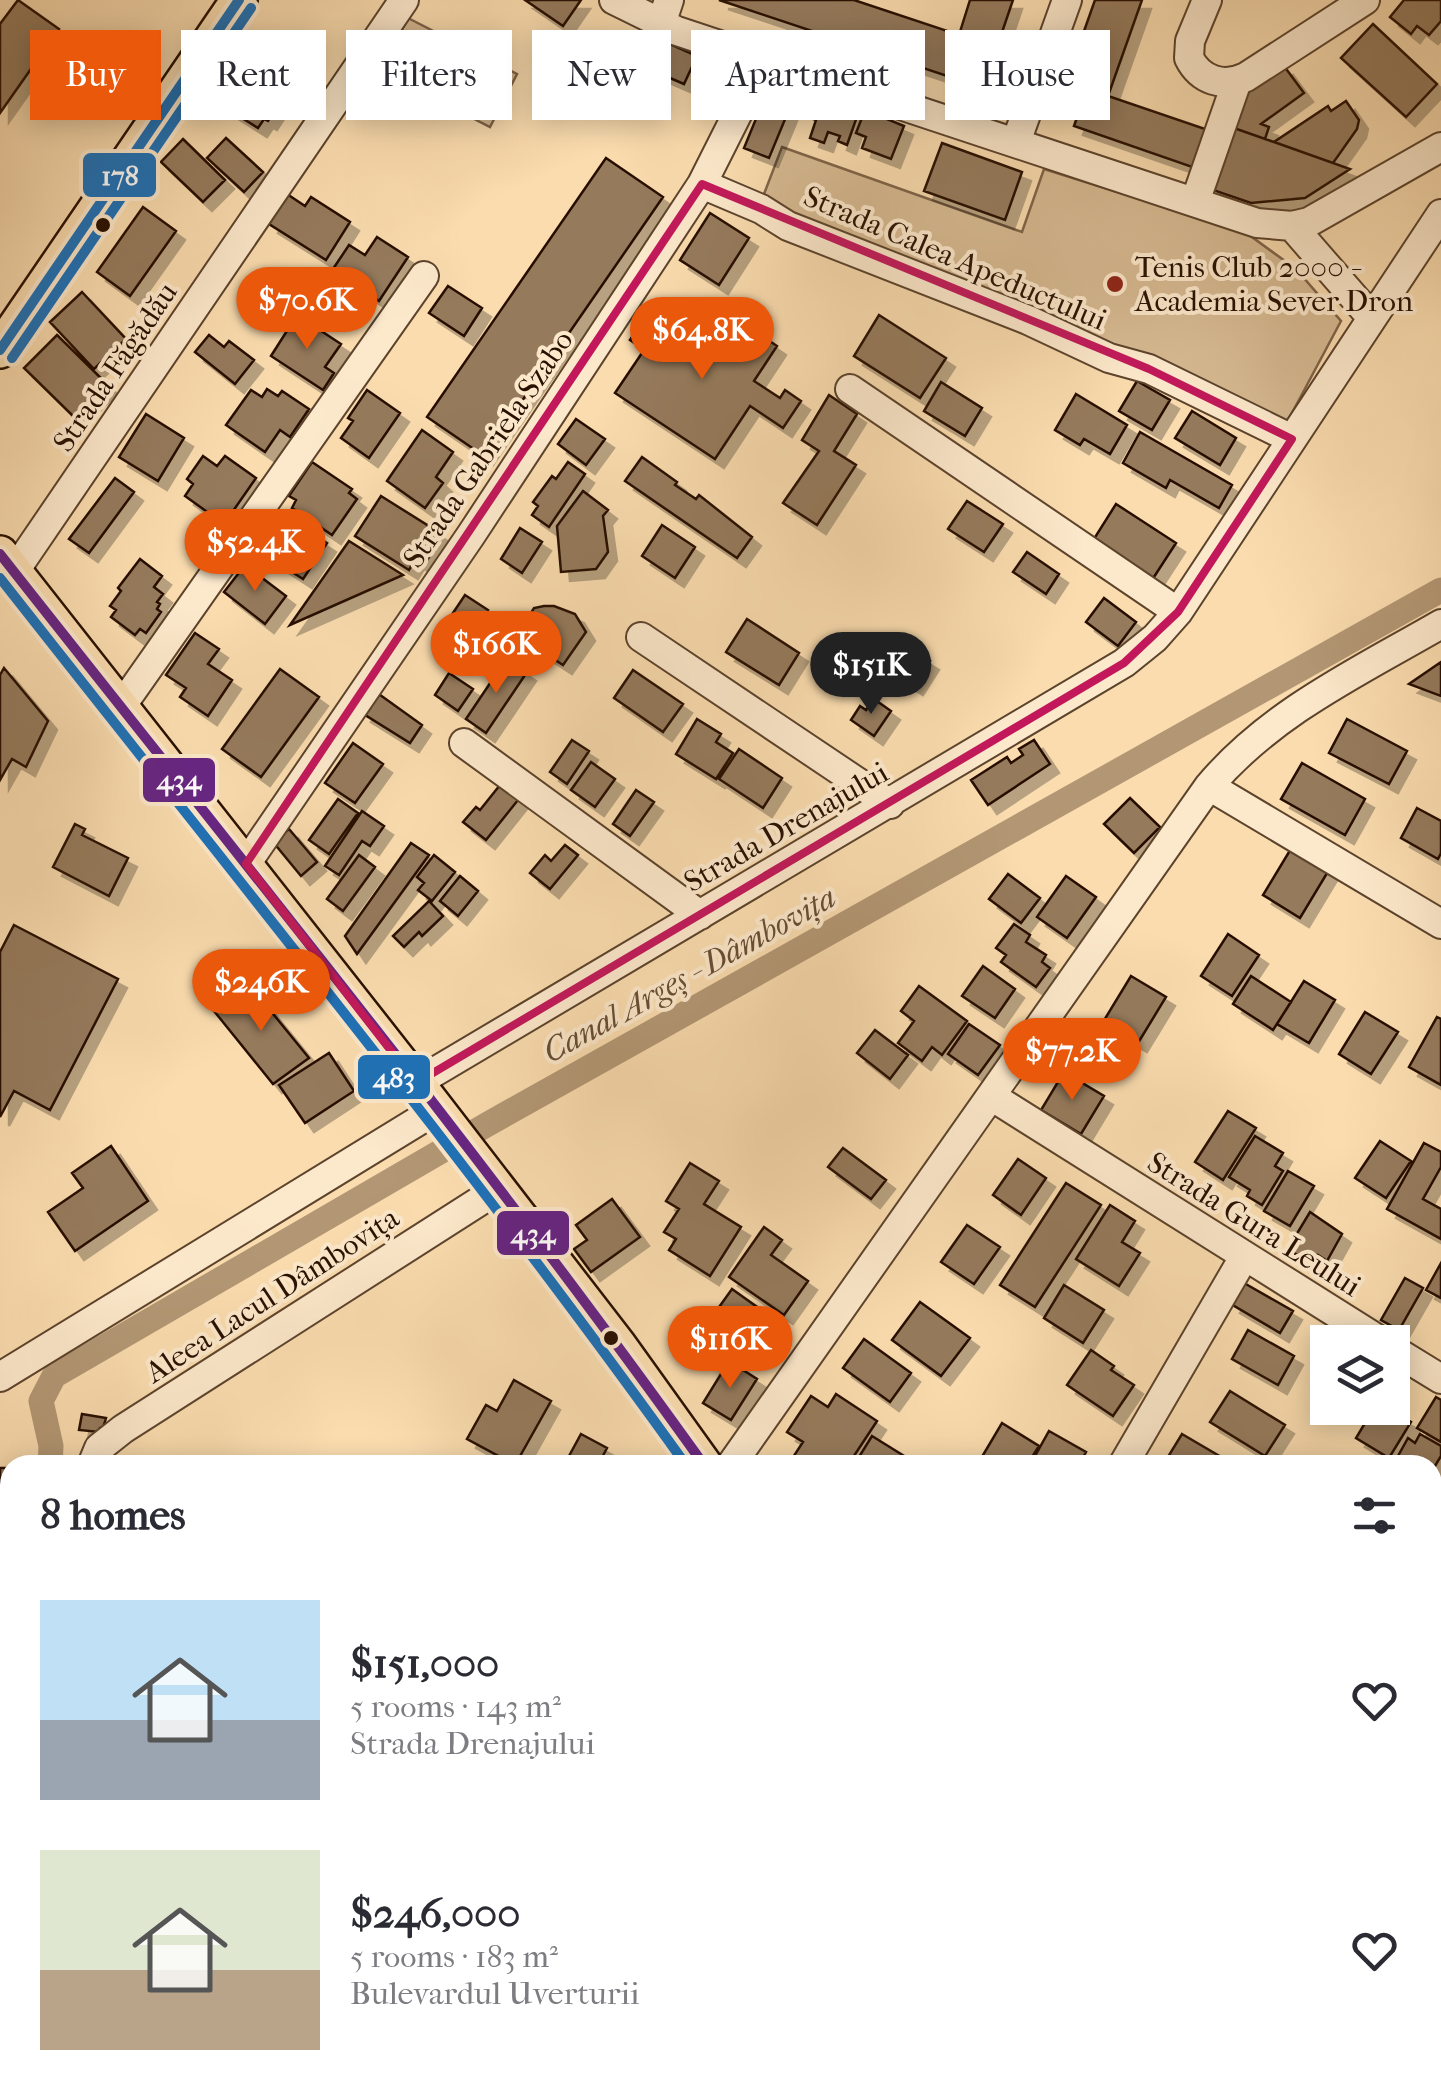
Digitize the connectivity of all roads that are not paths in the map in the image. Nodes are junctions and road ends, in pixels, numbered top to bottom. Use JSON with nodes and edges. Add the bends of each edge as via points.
{"nodes":[{"id":1,"x":239,"y":0,"type":"edge"},
{"id":2,"x":404,"y":0,"type":"edge"},
{"id":3,"x":614,"y":0,"type":"edge"},
{"id":4,"x":1067,"y":0,"type":"edge"},
{"id":5,"x":1207,"y":0,"type":"edge"},
{"id":6,"x":1365,"y":0,"type":"edge"},
{"id":7,"x":665,"y":12,"type":"edge"},
{"id":8,"x":703,"y":30,"type":"edge"},
{"id":9,"x":1236,"y":81,"type":"junction"},
{"id":10,"x":925,"y":112,"type":"edge"},
{"id":11,"x":734,"y":120,"type":"edge"},
{"id":12,"x":1016,"y":142,"type":"junction"},
{"id":13,"x":1441,"y":147,"type":"edge"},
{"id":14,"x":702,"y":184,"type":"junction"},
{"id":15,"x":1195,"y":202,"type":"junction"},
{"id":16,"x":1441,"y":214,"type":"edge"},
{"id":17,"x":1292,"y":226,"type":"junction"},
{"id":18,"x":424,"y":276,"type":"dead end"},
{"id":19,"x":1372,"y":318,"type":"junction"},
{"id":20,"x":0,"y":350,"type":"edge"},
{"id":21,"x":850,"y":389,"type":"dead end"},
{"id":22,"x":1292,"y":439,"type":"junction"},
{"id":23,"x":7,"y":563,"type":"edge"},
{"id":24,"x":1178,"y":612,"type":"junction"},
{"id":25,"x":1441,"y":624,"type":"edge"},
{"id":26,"x":642,"y":637,"type":"dead end"},
{"id":27,"x":120,"y":708,"type":"junction"},
{"id":28,"x":464,"y":743,"type":"dead end"},
{"id":29,"x":1209,"y":786,"type":"junction"},
{"id":30,"x":890,"y":804,"type":"junction"},
{"id":31,"x":246,"y":864,"type":"junction"},
{"id":32,"x":700,"y":915,"type":"junction"},
{"id":33,"x":1441,"y":924,"type":"edge"},
{"id":34,"x":991,"y":1096,"type":"junction"},
{"id":35,"x":426,"y":1097,"type":"junction"},
{"id":36,"x":497,"y":1190,"type":"junction"},
{"id":37,"x":1244,"y":1257,"type":"junction"},
{"id":38,"x":1354,"y":1325,"type":"edge"},
{"id":39,"x":1410,"y":1360,"type":"edge"},
{"id":40,"x":0,"y":1377,"type":"edge"},
{"id":41,"x":1441,"y":1379,"type":"edge"},
{"id":42,"x":97,"y":1455,"type":"edge"},
{"id":43,"x":697,"y":1455,"type":"edge"},
{"id":44,"x":738,"y":1455,"type":"edge"},
{"id":45,"x":1129,"y":1455,"type":"edge"}],
"edges":[{"from":1,"to":20,"type":"main road"},
{"from":2,"to":23,"type":"street","name":"Strada Făgădău"},
{"from":3,"to":7,"type":"street"},
{"from":4,"to":12,"type":"street"},
{"from":5,"to":9,"type":"street","via":[[1189,58],[1207,78]]},
{"from":6,"to":9,"type":"street"},
{"from":7,"to":8,"type":"street"},
{"from":9,"to":15,"type":"street"},
{"from":10,"to":12,"type":"street"},
{"from":11,"to":14,"type":"street","name":"Strada Gabriela Szabo"},
{"from":12,"to":15,"type":"street"},
{"from":13,"to":17,"type":"street"},
{"from":14,"to":22,"type":"street","name":"Strada Calea Apeductului","via":[[788,226],[1148,369]]},
{"from":14,"to":31,"type":"street","name":"Strada Gabriela Szabo"},
{"from":15,"to":17,"type":"street","via":[[1257,223]]},
{"from":16,"to":19,"type":"street","name":"Strada Drenajului"},
{"from":17,"to":19,"type":"street"},
{"from":18,"to":27,"type":"street"},
{"from":19,"to":22,"type":"street","name":"Strada Drenajului"},
{"from":21,"to":24,"type":"street"},
{"from":22,"to":24,"type":"street","name":"Strada Drenajului"},
{"from":23,"to":27,"type":"main road"},
{"from":24,"to":30,"type":"street","name":"Strada Drenajului","via":[[1124,663]]},
{"from":25,"to":29,"type":"street","via":[[1283,716]]},
{"from":26,"to":30,"type":"street"},
{"from":27,"to":31,"type":"main road"},
{"from":28,"to":32,"type":"street"},
{"from":29,"to":33,"type":"street"},
{"from":29,"to":34,"type":"street"},
{"from":30,"to":32,"type":"street","name":"Strada Drenajului"},
{"from":31,"to":35,"type":"main road"},
{"from":32,"to":35,"type":"street","name":"Strada Drenajului"},
{"from":34,"to":37,"type":"street","name":"Strada Gura Leului"},
{"from":34,"to":44,"type":"street"},
{"from":35,"to":36,"type":"main road"},
{"from":35,"to":40,"type":"street","name":"Strada Drenajului"},
{"from":36,"to":42,"type":"street","name":"Aleea Lacul Dâmbovița","via":[[123,1429]]},
{"from":36,"to":43,"type":"main road"},
{"from":37,"to":38,"type":"street","name":"Strada Gura Leului"},
{"from":37,"to":45,"type":"street"},
{"from":39,"to":41,"type":"street"}]}
